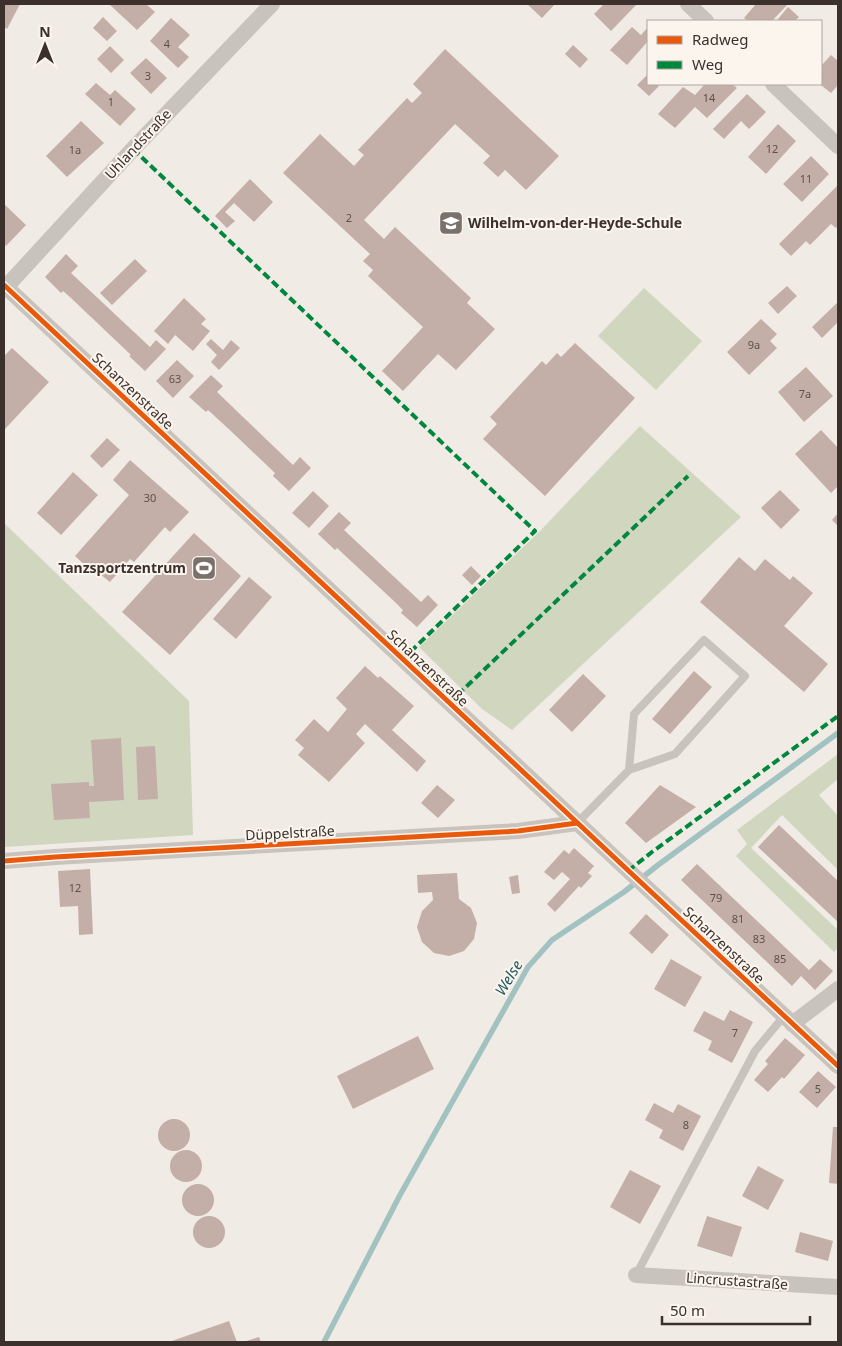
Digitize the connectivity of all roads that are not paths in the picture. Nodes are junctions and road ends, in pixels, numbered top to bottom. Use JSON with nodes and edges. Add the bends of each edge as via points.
{"nodes":[{"id":1,"x":272,"y":4,"type":"edge"},
{"id":2,"x":688,"y":4,"type":"edge"},
{"id":3,"x":705,"y":20,"type":"edge"},
{"id":4,"x":774,"y":85,"type":"edge"},
{"id":5,"x":838,"y":146,"type":"edge"},
{"id":6,"x":5,"y":286,"type":"edge"},
{"id":7,"x":629,"y":770,"type":"junction"},
{"id":8,"x":577,"y":823,"type":"junction"},
{"id":9,"x":4,"y":861,"type":"edge"},
{"id":10,"x":838,"y":989,"type":"edge"},
{"id":11,"x":788,"y":1020,"type":"junction"},
{"id":12,"x":838,"y":1066,"type":"edge"},
{"id":13,"x":636,"y":1274,"type":"joint"},
{"id":14,"x":838,"y":1287,"type":"edge"}],
"edges":[{"from":1,"to":6,"type":"street","name":"Uhlandstraße"},
{"from":2,"to":3,"type":"street"},
{"from":4,"to":5,"type":"street"},
{"from":6,"to":8,"type":"street","name":"Schanzenstraße"},
{"from":7,"to":7,"type":"lane","via":[[675,754],[745,676],[704,640],[634,714]]},
{"from":7,"to":8,"type":"lane"},
{"from":8,"to":9,"type":"street","name":"Düppelstraße","via":[[518,831]]},
{"from":8,"to":11,"type":"street","name":"Schanzenstraße"},
{"from":10,"to":11,"type":"street"},
{"from":11,"to":12,"type":"street","name":"Schanzenstraße"},
{"from":11,"to":13,"type":"lane","via":[[755,1051]]},
{"from":13,"to":14,"type":"street","name":"Lincrustastraße"}]}
